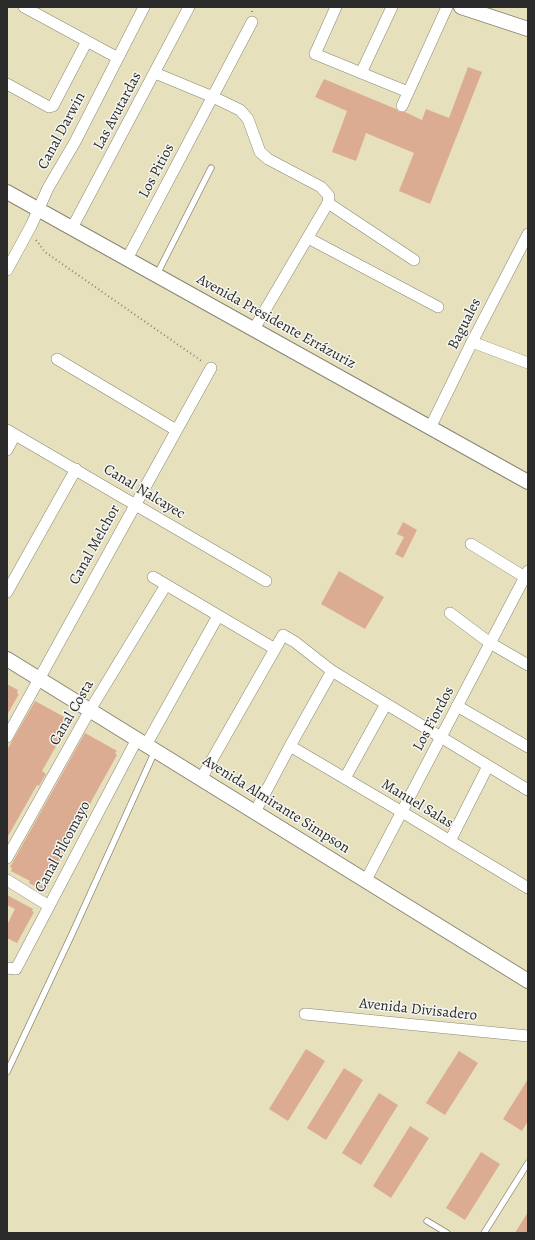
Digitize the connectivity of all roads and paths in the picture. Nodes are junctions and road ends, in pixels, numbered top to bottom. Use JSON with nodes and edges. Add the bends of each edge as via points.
{"nodes":[{"id":1,"x":24,"y":7,"type":"edge"},
{"id":2,"x":144,"y":7,"type":"edge"},
{"id":3,"x":189,"y":7,"type":"edge"},
{"id":4,"x":336,"y":7,"type":"edge"},
{"id":5,"x":392,"y":7,"type":"edge"},
{"id":6,"x":447,"y":7,"type":"edge"},
{"id":7,"x":461,"y":7,"type":"edge"},
{"id":8,"x":252,"y":22,"type":"dead end"},
{"id":9,"x":528,"y":29,"type":"edge"},
{"id":10,"x":87,"y":41,"type":"junction"},
{"id":11,"x":118,"y":58,"type":"junction"},
{"id":12,"x":155,"y":73,"type":"junction"},
{"id":13,"x":361,"y":73,"type":"junction"},
{"id":14,"x":7,"y":84,"type":"edge"},
{"id":15,"x":408,"y":92,"type":"junction"},
{"id":16,"x":213,"y":97,"type":"junction"},
{"id":17,"x":402,"y":106,"type":"dead end"},
{"id":18,"x":211,"y":168,"type":"dead end"},
{"id":19,"x":7,"y":192,"type":"edge"},
{"id":20,"x":328,"y":203,"type":"junction"},
{"id":21,"x":39,"y":210,"type":"junction"},
{"id":22,"x":72,"y":228,"type":"junction"},
{"id":23,"x":29,"y":231,"type":"junction"},
{"id":24,"x":528,"y":234,"type":"edge"},
{"id":25,"x":308,"y":238,"type":"junction"},
{"id":26,"x":126,"y":259,"type":"junction"},
{"id":27,"x":414,"y":260,"type":"dead end"},
{"id":28,"x":7,"y":270,"type":"edge"},
{"id":29,"x":157,"y":274,"type":"junction"},
{"id":30,"x":438,"y":307,"type":"dead end"},
{"id":31,"x":254,"y":329,"type":"junction"},
{"id":32,"x":472,"y":342,"type":"junction"},
{"id":33,"x":57,"y":359,"type":"dead end"},
{"id":34,"x":528,"y":363,"type":"edge"},
{"id":35,"x":211,"y":368,"type":"joint"},
{"id":36,"x":430,"y":428,"type":"junction"},
{"id":37,"x":176,"y":430,"type":"junction"},
{"id":38,"x":11,"y":432,"type":"edge"},
{"id":39,"x":7,"y":450,"type":"edge"},
{"id":40,"x":76,"y":469,"type":"junction"},
{"id":41,"x":528,"y":482,"type":"edge"},
{"id":42,"x":135,"y":504,"type":"junction"},
{"id":43,"x":470,"y":544,"type":"dead end"},
{"id":44,"x":527,"y":576,"type":"edge"},
{"id":45,"x":153,"y":577,"type":"dead end"},
{"id":46,"x":266,"y":581,"type":"dead end"},
{"id":47,"x":166,"y":585,"type":"junction"},
{"id":48,"x":7,"y":592,"type":"edge"},
{"id":49,"x":450,"y":613,"type":"dead end"},
{"id":50,"x":218,"y":616,"type":"junction"},
{"id":51,"x":490,"y":644,"type":"junction"},
{"id":52,"x":275,"y":649,"type":"junction"},
{"id":53,"x":7,"y":659,"type":"edge"},
{"id":54,"x":528,"y":665,"type":"edge"},
{"id":55,"x":332,"y":671,"type":"junction"},
{"id":56,"x":39,"y":679,"type":"junction"},
{"id":57,"x":386,"y":704,"type":"junction"},
{"id":58,"x":457,"y":706,"type":"junction"},
{"id":59,"x":90,"y":710,"type":"junction"},
{"id":60,"x":7,"y":737,"type":"edge"},
{"id":61,"x":441,"y":737,"type":"junction"},
{"id":62,"x":146,"y":745,"type":"junction"},
{"id":63,"x":290,"y":746,"type":"junction"},
{"id":64,"x":528,"y":747,"type":"edge"},
{"id":65,"x":488,"y":766,"type":"junction"},
{"id":66,"x":345,"y":778,"type":"junction"},
{"id":67,"x":201,"y":779,"type":"junction"},
{"id":68,"x":528,"y":790,"type":"edge"},
{"id":69,"x":255,"y":812,"type":"junction"},
{"id":70,"x":402,"y":812,"type":"junction"},
{"id":71,"x":450,"y":841,"type":"junction"},
{"id":72,"x":7,"y":858,"type":"edge"},
{"id":73,"x":7,"y":880,"type":"edge"},
{"id":74,"x":366,"y":880,"type":"junction"},
{"id":75,"x":528,"y":888,"type":"edge"},
{"id":76,"x":49,"y":906,"type":"junction"},
{"id":77,"x":12,"y":969,"type":"edge"},
{"id":78,"x":528,"y":980,"type":"edge"},
{"id":79,"x":305,"y":1014,"type":"dead end"},
{"id":80,"x":528,"y":1036,"type":"edge"},
{"id":81,"x":7,"y":1072,"type":"edge"},
{"id":82,"x":528,"y":1162,"type":"edge"},
{"id":83,"x":427,"y":1221,"type":"dead end"},
{"id":84,"x":447,"y":1233,"type":"edge"},
{"id":85,"x":484,"y":1233,"type":"edge"}],
"edges":[{"from":1,"to":10,"type":"street"},
{"from":2,"to":11,"type":"street","name":"Canal Darwin"},
{"from":3,"to":12,"type":"street","name":"Las Avutardas"},
{"from":4,"to":13,"type":"street","via":[[315,54]]},
{"from":5,"to":13,"type":"street"},
{"from":6,"to":15,"type":"street"},
{"from":7,"to":9,"type":"street"},
{"from":8,"to":16,"type":"street","name":"Los Pitios"},
{"from":10,"to":11,"type":"street"},
{"from":10,"to":14,"type":"street","via":[[53,106],[49,107]]},
{"from":11,"to":21,"type":"street","name":"Canal Darwin","via":[[48,188]]},
{"from":12,"to":16,"type":"street"},
{"from":12,"to":22,"type":"street","name":"Las Avutardas"},
{"from":13,"to":15,"type":"street"},
{"from":15,"to":17,"type":"street"},
{"from":16,"to":20,"type":"street","via":[[240,110],[248,119],[260,152],[268,159],[321,187],[329,196]]},
{"from":16,"to":26,"type":"street","name":"Los Pitios"},
{"from":18,"to":29,"type":"lane"},
{"from":19,"to":21,"type":"street","name":"Avenida Presidente Errázuriz"},
{"from":20,"to":25,"type":"street"},
{"from":20,"to":27,"type":"street"},
{"from":21,"to":22,"type":"street","name":"Avenida Presidente Errázuriz"},
{"from":21,"to":23,"type":"street","name":"Canal Darwin"},
{"from":22,"to":26,"type":"street","name":"Avenida Presidente Errázuriz"},
{"from":23,"to":28,"type":"street","name":"Canal Darwin"},
{"from":23,"to":35,"type":"path","via":[[45,252]]},
{"from":24,"to":32,"type":"street","name":"Baguales"},
{"from":25,"to":30,"type":"street"},
{"from":25,"to":31,"type":"street"},
{"from":26,"to":29,"type":"street","name":"Avenida Presidente Errázuriz"},
{"from":29,"to":31,"type":"street","name":"Avenida Presidente Errázuriz"},
{"from":31,"to":36,"type":"street","name":"Avenida Presidente Errázuriz"},
{"from":32,"to":34,"type":"street"},
{"from":32,"to":36,"type":"street","name":"Baguales"},
{"from":33,"to":37,"type":"street"},
{"from":35,"to":37,"type":"street","name":"Canal Melchor"},
{"from":36,"to":41,"type":"street","name":"Avenida Presidente Errázuriz"},
{"from":37,"to":42,"type":"street","name":"Canal Melchor"},
{"from":38,"to":39,"type":"street"},
{"from":38,"to":40,"type":"street","name":"Canal Nalcayec"},
{"from":40,"to":42,"type":"street","name":"Canal Nalcayec"},
{"from":40,"to":48,"type":"street"},
{"from":42,"to":46,"type":"street","name":"Canal Nalcayec"},
{"from":42,"to":56,"type":"street","name":"Canal Melchor"},
{"from":43,"to":44,"type":"street"},
{"from":44,"to":51,"type":"street","name":"Los Fiordos"},
{"from":45,"to":47,"type":"street"},
{"from":47,"to":50,"type":"street"},
{"from":47,"to":59,"type":"street","name":"Canal Costa"},
{"from":49,"to":51,"type":"street"},
{"from":50,"to":52,"type":"street"},
{"from":50,"to":62,"type":"street","name":"Canal Pilcomayo"},
{"from":51,"to":54,"type":"street"},
{"from":51,"to":58,"type":"street","name":"Los Fiordos"},
{"from":52,"to":55,"type":"street","via":[[283,635]]},
{"from":52,"to":67,"type":"street"},
{"from":53,"to":56,"type":"street","name":"Avenida Almirante Simpson"},
{"from":55,"to":57,"type":"street"},
{"from":55,"to":63,"type":"street"},
{"from":56,"to":59,"type":"street","name":"Avenida Almirante Simpson"},
{"from":56,"to":60,"type":"street","name":"Canal Melchor"},
{"from":57,"to":61,"type":"street"},
{"from":57,"to":66,"type":"street"},
{"from":58,"to":61,"type":"street","name":"Los Fiordos"},
{"from":58,"to":64,"type":"street"},
{"from":59,"to":62,"type":"street","name":"Avenida Almirante Simpson"},
{"from":59,"to":72,"type":"street","name":"Canal Costa"},
{"from":61,"to":65,"type":"street"},
{"from":61,"to":70,"type":"street","name":"Los Fiordos"},
{"from":62,"to":67,"type":"street","name":"Avenida Almirante Simpson"},
{"from":62,"to":76,"type":"street","name":"Canal Pilcomayo"},
{"from":62,"to":81,"type":"lane","via":[[72,934]]},
{"from":63,"to":66,"type":"street","name":"Manuel Salas"},
{"from":63,"to":69,"type":"street"},
{"from":65,"to":68,"type":"street"},
{"from":65,"to":71,"type":"street"},
{"from":66,"to":70,"type":"street","name":"Manuel Salas"},
{"from":67,"to":69,"type":"street","name":"Avenida Almirante Simpson"},
{"from":69,"to":74,"type":"street","name":"Avenida Almirante Simpson"},
{"from":70,"to":71,"type":"street","name":"Manuel Salas"},
{"from":70,"to":74,"type":"street","name":"Los Fiordos"},
{"from":71,"to":75,"type":"street","name":"Manuel Salas"},
{"from":73,"to":76,"type":"street"},
{"from":74,"to":78,"type":"street","name":"Avenida Almirante Simpson"},
{"from":76,"to":77,"type":"street","name":"Canal Pilcomayo"},
{"from":79,"to":80,"type":"street","name":"Avenida Divisadero"},
{"from":82,"to":85,"type":"lane"},
{"from":83,"to":84,"type":"lane"}]}
